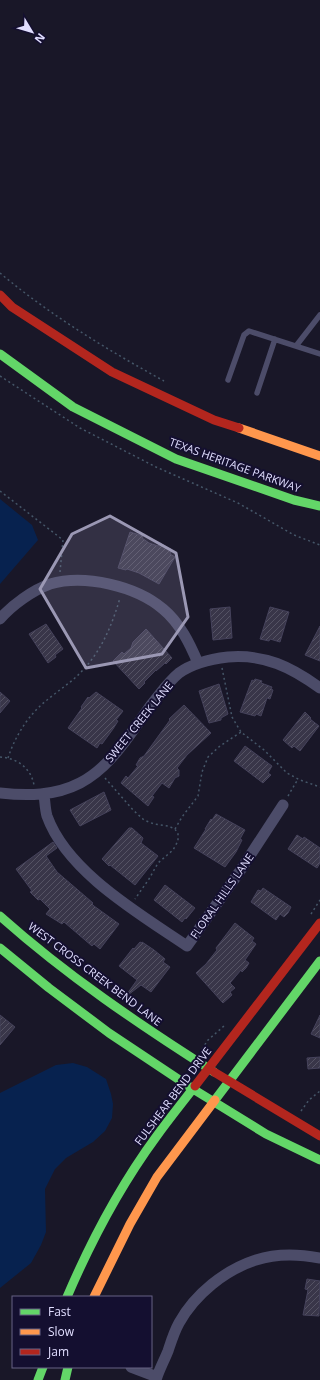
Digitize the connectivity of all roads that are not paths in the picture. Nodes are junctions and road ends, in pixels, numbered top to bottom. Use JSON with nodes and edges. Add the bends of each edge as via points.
{"nodes":[{"id":1,"x":0,"y":296,"type":"edge"},
{"id":2,"x":320,"y":315,"type":"edge"},
{"id":3,"x":275,"y":339,"type":"junction"},
{"id":4,"x":296,"y":346,"type":"junction"},
{"id":5,"x":0,"y":354,"type":"edge"},
{"id":6,"x":320,"y":354,"type":"edge"},
{"id":7,"x":228,"y":380,"type":"dead end"},
{"id":8,"x":256,"y":393,"type":"dead end"},
{"id":9,"x":320,"y":456,"type":"edge"},
{"id":10,"x":320,"y":506,"type":"edge"},
{"id":11,"x":0,"y":619,"type":"edge"},
{"id":12,"x":198,"y":663,"type":"junction"},
{"id":13,"x":320,"y":688,"type":"edge"},
{"id":14,"x":0,"y":793,"type":"edge"},
{"id":15,"x":39,"y":795,"type":"junction"},
{"id":16,"x":283,"y":805,"type":"road end"},
{"id":17,"x":0,"y":916,"type":"edge"},
{"id":18,"x":320,"y":923,"type":"edge"},
{"id":19,"x":0,"y":948,"type":"edge"},
{"id":20,"x":320,"y":961,"type":"edge"},
{"id":21,"x":208,"y":1070,"type":"junction"},
{"id":22,"x":228,"y":1082,"type":"junction"},
{"id":23,"x":193,"y":1089,"type":"junction"},
{"id":24,"x":213,"y":1101,"type":"junction"},
{"id":25,"x":320,"y":1136,"type":"edge"},
{"id":26,"x":320,"y":1160,"type":"edge"},
{"id":27,"x":320,"y":1258,"type":"edge"},
{"id":28,"x":67,"y":1296,"type":"edge"},
{"id":29,"x":94,"y":1296,"type":"edge"},
{"id":30,"x":43,"y":1368,"type":"edge"},
{"id":31,"x":68,"y":1368,"type":"edge"},
{"id":32,"x":133,"y":1368,"type":"edge"},
{"id":33,"x":157,"y":1378,"type":"edge"},
{"id":34,"x":38,"y":1380,"type":"edge"},
{"id":35,"x":65,"y":1380,"type":"edge"}],
"edges":[{"from":1,"to":9,"type":"main road","via":[[9,309],[112,372],[214,420]]},
{"from":2,"to":4,"type":"lane"},
{"from":3,"to":4,"type":"lane"},
{"from":3,"to":7,"type":"lane","via":[[249,331],[244,335]]},
{"from":3,"to":8,"type":"lane"},
{"from":4,"to":6,"type":"lane"},
{"from":5,"to":10,"type":"main road","name":"TEXAS HERITAGE PARKWAY","via":[[73,407],[176,459],[294,500]]},
{"from":11,"to":12,"type":"street","via":[[25,597],[50,584],[73,581],[101,582],[146,597],[164,610],[189,641]]},
{"from":12,"to":13,"type":"street","name":"SWEET CREEK LANE","via":[[239,656],[264,658],[287,667]]},
{"from":12,"to":15,"type":"street","name":"SWEET CREEK LANE","via":[[180,673],[164,688],[118,750],[99,770],[80,783]]},
{"from":14,"to":15,"type":"street","name":"SWEET CREEK LANE"},
{"from":15,"to":16,"type":"street","name":"FLORAL HILLS LANE","via":[[55,832],[67,852],[84,870],[129,907],[187,946]]},
{"from":17,"to":21,"type":"main road","name":"WEST CROSS CREEK BEND LANE","via":[[124,1013]]},
{"from":18,"to":21,"type":"main road","name":"FULSHEAR BEND DRIVE"},
{"from":19,"to":23,"type":"main road","via":[[109,1033]]},
{"from":20,"to":22,"type":"main road"},
{"from":21,"to":22,"type":"main road","name":"WEST CROSS CREEK BEND LANE"},
{"from":21,"to":23,"type":"main road","name":"FULSHEAR BEND DRIVE"},
{"from":22,"to":24,"type":"main road"},
{"from":22,"to":25,"type":"main road","name":"WEST CROSS CREEK BEND LANE"},
{"from":23,"to":24,"type":"main road"},
{"from":23,"to":28,"type":"main road","name":"FULSHEAR BEND DRIVE","via":[[125,1183],[97,1232]]},
{"from":24,"to":26,"type":"main road","via":[[266,1134]]},
{"from":24,"to":29,"type":"main road","via":[[145,1197]]},
{"from":27,"to":33,"type":"street","via":[[272,1256],[242,1266],[215,1282],[189,1308],[179,1324]]},
{"from":30,"to":34,"type":"main road"},
{"from":31,"to":35,"type":"main road"},
{"from":32,"to":33,"type":"street"}]}
